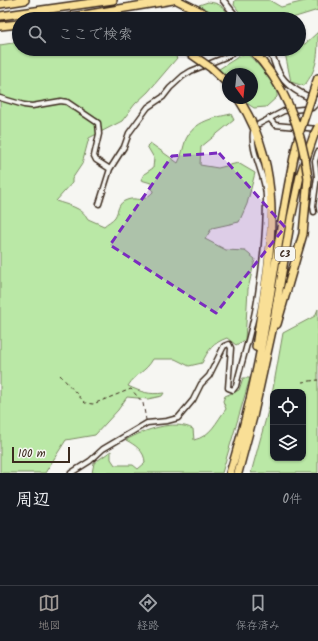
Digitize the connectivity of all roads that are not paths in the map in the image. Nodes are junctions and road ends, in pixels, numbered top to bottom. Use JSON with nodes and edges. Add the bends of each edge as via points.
{"nodes":[{"id":1,"x":25,"y":0,"type":"edge"},
{"id":2,"x":173,"y":0,"type":"edge"},
{"id":3,"x":177,"y":0,"type":"edge"},
{"id":4,"x":223,"y":0,"type":"edge"},
{"id":5,"x":109,"y":1,"type":"edge"},
{"id":6,"x":3,"y":4,"type":"edge"},
{"id":7,"x":29,"y":12,"type":"edge"},
{"id":8,"x":106,"y":12,"type":"edge"},
{"id":9,"x":201,"y":12,"type":"edge"},
{"id":10,"x":232,"y":12,"type":"edge"},
{"id":11,"x":12,"y":14,"type":"edge"},
{"id":12,"x":0,"y":16,"type":"edge"},
{"id":13,"x":12,"y":25,"type":"edge"},
{"id":14,"x":0,"y":27,"type":"edge"},
{"id":15,"x":12,"y":27,"type":"edge"},
{"id":16,"x":194,"y":56,"type":"edge"},
{"id":17,"x":228,"y":56,"type":"edge"},
{"id":18,"x":257,"y":56,"type":"edge"},
{"id":19,"x":272,"y":56,"type":"edge"},
{"id":20,"x":318,"y":78,"type":"edge"},
{"id":21,"x":222,"y":79,"type":"edge"},
{"id":22,"x":0,"y":98,"type":"edge"},
{"id":23,"x":318,"y":101,"type":"edge"},
{"id":24,"x":242,"y":104,"type":"edge"},
{"id":25,"x":269,"y":118,"type":"junction"},
{"id":26,"x":260,"y":124,"type":"dead end"},
{"id":27,"x":317,"y":130,"type":"edge"},
{"id":28,"x":253,"y":132,"type":"dead end"},
{"id":29,"x":318,"y":152,"type":"edge"},
{"id":30,"x":110,"y":169,"type":"junction"},
{"id":31,"x":99,"y":204,"type":"dead end"},
{"id":32,"x":314,"y":212,"type":"dead end"},
{"id":33,"x":263,"y":375,"type":"junction"},
{"id":34,"x":248,"y":413,"type":"junction"},
{"id":35,"x":71,"y":473,"type":"edge"},
{"id":36,"x":230,"y":473,"type":"edge"},
{"id":37,"x":238,"y":473,"type":"edge"}],
"edges":[{"from":1,"to":6,"type":"highway"},
{"from":2,"to":8,"type":"highway"},
{"from":3,"to":9,"type":"highway"},
{"from":4,"to":10,"type":"street"},
{"from":5,"to":7,"type":"highway"},
{"from":11,"to":12,"type":"highway"},
{"from":13,"to":14,"type":"highway"},
{"from":14,"to":15,"type":"highway"},
{"from":16,"to":21,"type":"highway","bridge":true},
{"from":17,"to":30,"type":"street","via":[[183,76],[148,107],[129,133],[124,148]]},
{"from":18,"to":33,"type":"highway","number":"C3","bridge":true,"via":[[268,68],[289,102],[302,142],[308,178],[303,234]]},
{"from":19,"to":23,"type":"street","via":[[282,78],[300,93]]},
{"from":20,"to":34,"type":"highway","bridge":true,"via":[[298,135],[290,172],[268,310]]},
{"from":22,"to":30,"type":"street","via":[[24,106],[61,101],[77,108],[98,123],[99,134],[94,156]]},
{"from":23,"to":25,"type":"street","via":[[312,108],[284,111]]},
{"from":24,"to":34,"type":"highway","via":[[264,149],[272,203],[269,254]]},
{"from":25,"to":26,"type":"street"},
{"from":25,"to":27,"type":"street","via":[[274,125]]},
{"from":27,"to":33,"type":"highway","number":"C3","via":[[300,176]]},
{"from":28,"to":35,"type":"street","via":[[253,145],[266,190],[266,220],[258,295],[236,386],[233,390],[228,388],[231,348],[229,344],[224,346],[209,376],[200,384],[193,400],[178,418],[147,423],[103,449]]},
{"from":29,"to":32,"type":"street","via":[[315,160],[317,177]]},
{"from":30,"to":31,"type":"street"},
{"from":33,"to":37,"type":"highway","number":"C3"},
{"from":34,"to":36,"type":"highway"}]}
